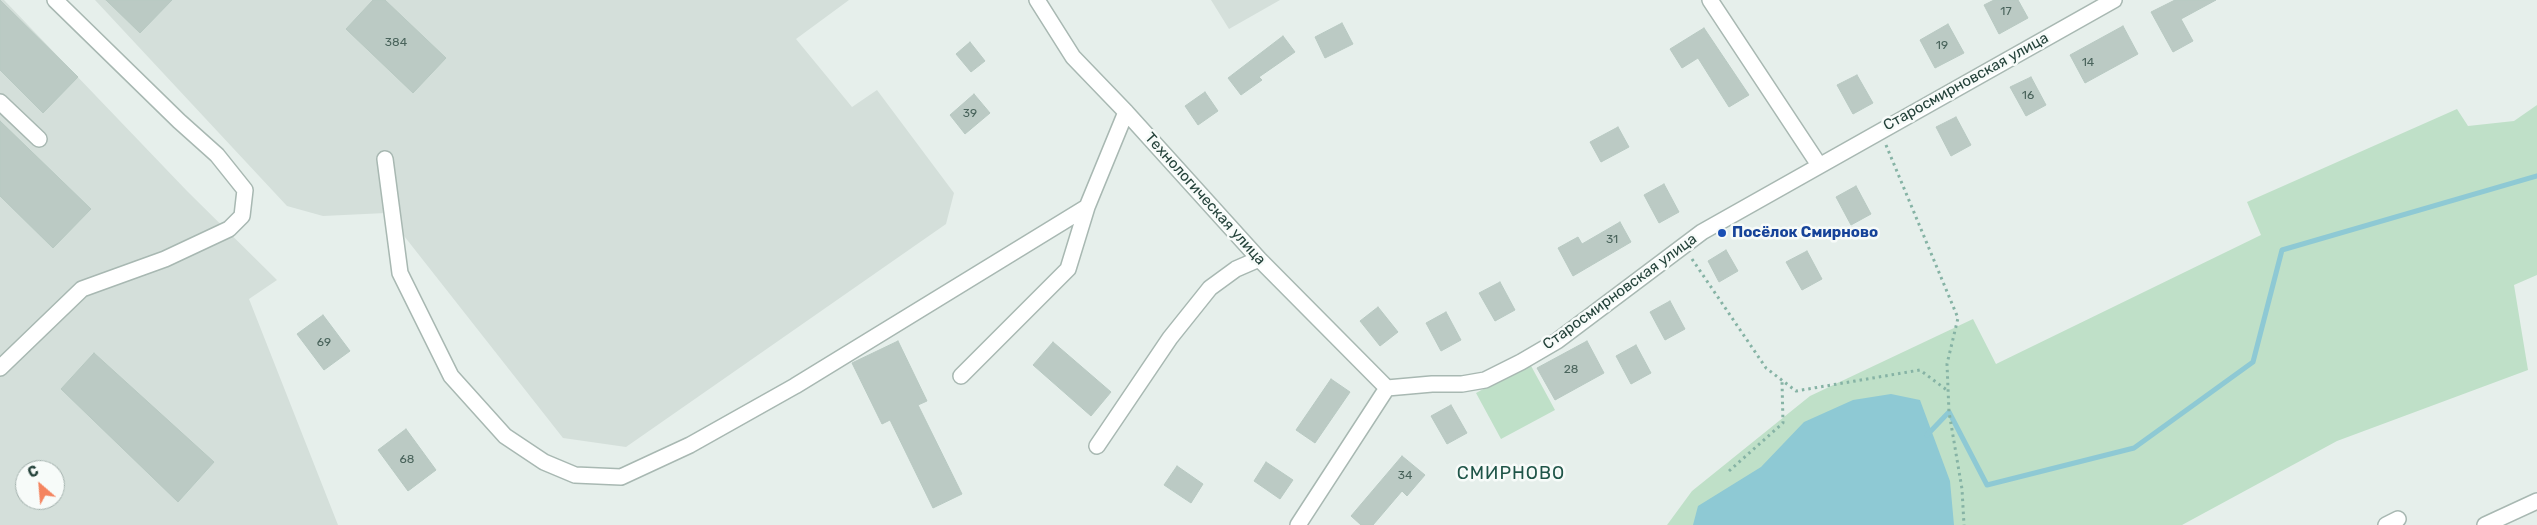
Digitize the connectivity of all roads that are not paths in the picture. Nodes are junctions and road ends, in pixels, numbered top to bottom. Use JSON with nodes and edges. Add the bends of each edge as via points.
{"nodes":[{"id":1,"x":55,"y":0,"type":"edge"},
{"id":2,"x":1037,"y":0,"type":"edge"},
{"id":3,"x":1710,"y":0,"type":"edge"},
{"id":4,"x":2114,"y":0,"type":"edge"},
{"id":5,"x":0,"y":102,"type":"edge"},
{"id":6,"x":1126,"y":112,"type":"junction"},
{"id":7,"x":39,"y":139,"type":"dead end"},
{"id":8,"x":385,"y":159,"type":"dead end"},
{"id":9,"x":1819,"y":165,"type":"junction"},
{"id":10,"x":1087,"y":207,"type":"junction"},
{"id":11,"x":1259,"y":259,"type":"junction"},
{"id":12,"x":0,"y":368,"type":"edge"},
{"id":13,"x":961,"y":376,"type":"dead end"},
{"id":14,"x":1387,"y":388,"type":"junction"},
{"id":15,"x":1097,"y":446,"type":"dead end"},
{"id":16,"x":2537,"y":501,"type":"edge"},
{"id":17,"x":1298,"y":525,"type":"edge"},
{"id":18,"x":2485,"y":525,"type":"edge"}],
"edges":[{"from":1,"to":12,"type":"street","via":[[217,155],[245,190],[242,216],[229,229],[173,255],[82,289]]},
{"from":2,"to":6,"type":"street","name":"Технологическая улица","via":[[1073,57]]},
{"from":3,"to":9,"type":"street"},
{"from":4,"to":9,"type":"street","name":"Старосмирновская улица"},
{"from":5,"to":7,"type":"street"},
{"from":6,"to":10,"type":"street"},
{"from":6,"to":11,"type":"street","name":"Технологическая улица"},
{"from":8,"to":10,"type":"street","via":[[400,274],[451,376],[505,436],[544,462],[575,475],[621,477],[690,445],[795,386]]},
{"from":9,"to":14,"type":"street","name":"Старосмирновская улица","via":[[1702,232],[1557,340],[1485,380]]},
{"from":10,"to":13,"type":"street","via":[[1068,269]]},
{"from":11,"to":14,"type":"street","name":"Технологическая улица"},
{"from":11,"to":15,"type":"street","via":[[1236,269],[1210,288],[1170,338]]},
{"from":14,"to":17,"type":"street"},
{"from":16,"to":18,"type":"street"}]}
